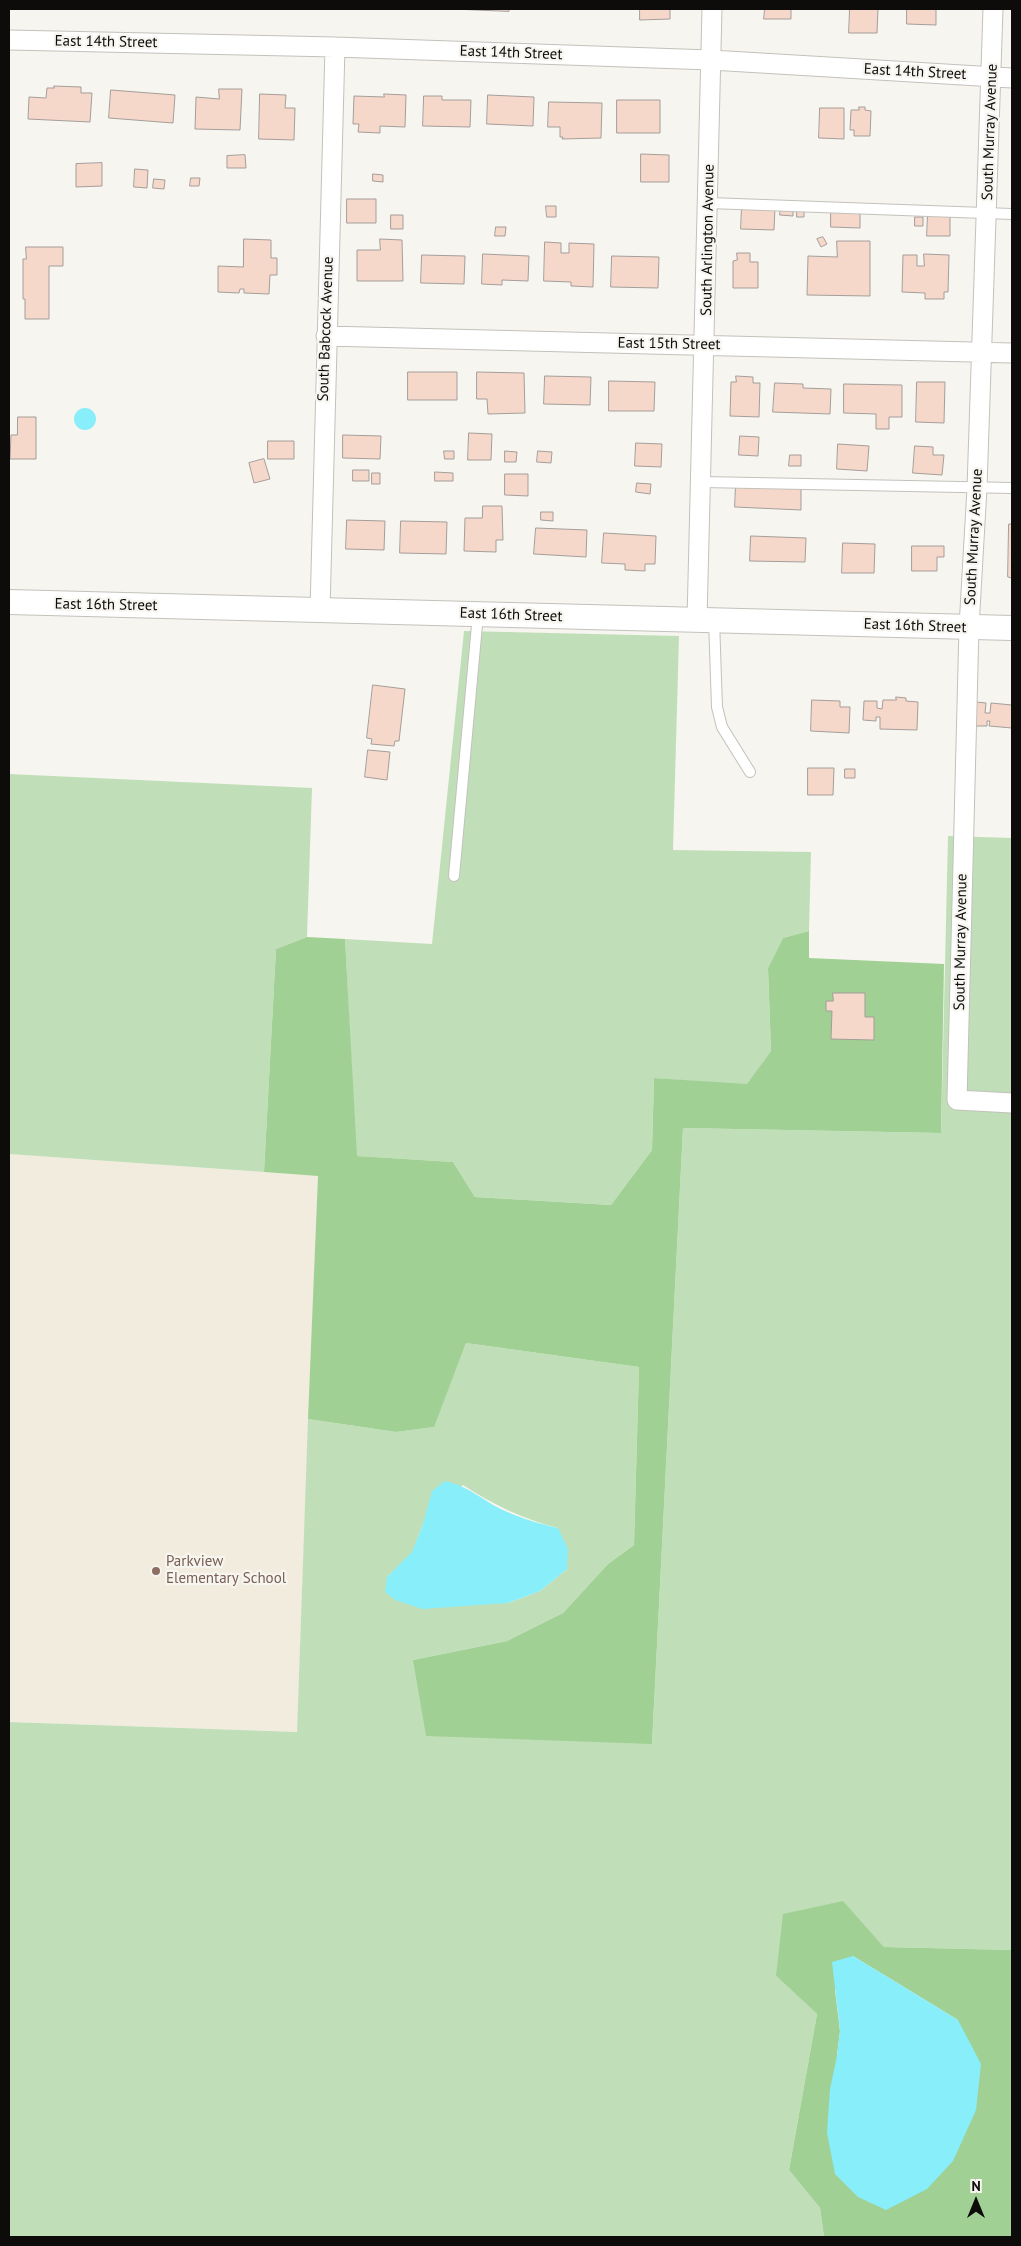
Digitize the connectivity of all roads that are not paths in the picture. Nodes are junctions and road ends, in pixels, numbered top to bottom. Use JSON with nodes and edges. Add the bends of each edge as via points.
{"nodes":[{"id":1,"x":712,"y":9,"type":"edge"},
{"id":2,"x":993,"y":9,"type":"edge"},
{"id":3,"x":9,"y":40,"type":"edge"},
{"id":4,"x":335,"y":47,"type":"junction"},
{"id":5,"x":711,"y":60,"type":"junction"},
{"id":6,"x":992,"y":77,"type":"junction"},
{"id":7,"x":1012,"y":78,"type":"edge"},
{"id":8,"x":709,"y":203,"type":"junction"},
{"id":9,"x":987,"y":213,"type":"junction"},
{"id":10,"x":1012,"y":214,"type":"edge"},
{"id":11,"x":326,"y":336,"type":"junction"},
{"id":12,"x":705,"y":344,"type":"junction"},
{"id":13,"x":981,"y":353,"type":"junction"},
{"id":14,"x":1012,"y":353,"type":"edge"},
{"id":15,"x":702,"y":482,"type":"junction"},
{"id":16,"x":977,"y":488,"type":"junction"},
{"id":17,"x":1012,"y":488,"type":"edge"},
{"id":18,"x":9,"y":602,"type":"edge"},
{"id":19,"x":320,"y":610,"type":"junction"},
{"id":20,"x":478,"y":614,"type":"junction"},
{"id":21,"x":705,"y":620,"type":"junction"},
{"id":22,"x":969,"y":627,"type":"junction"},
{"id":23,"x":1012,"y":628,"type":"edge"},
{"id":24,"x":750,"y":772,"type":"dead end"},
{"id":25,"x":454,"y":876,"type":"dead end"},
{"id":26,"x":1012,"y":1103,"type":"edge"}],
"edges":[{"from":1,"to":5,"type":"street","name":"South Arlington Avenue"},
{"from":2,"to":6,"type":"street","name":"South Murray Avenue"},
{"from":3,"to":4,"type":"street","name":"East 14th Street"},
{"from":4,"to":5,"type":"street","name":"East 14th Street"},
{"from":4,"to":11,"type":"street","name":"South Babcock Avenue"},
{"from":5,"to":6,"type":"street","name":"East 14th Street"},
{"from":5,"to":8,"type":"street","name":"South Arlington Avenue"},
{"from":6,"to":7,"type":"street","name":"East 14th Street"},
{"from":6,"to":9,"type":"street","name":"South Murray Avenue"},
{"from":8,"to":9,"type":"lane"},
{"from":8,"to":12,"type":"street","name":"South Arlington Avenue"},
{"from":9,"to":10,"type":"lane"},
{"from":9,"to":13,"type":"street","name":"South Murray Avenue"},
{"from":11,"to":12,"type":"street","name":"East 15th Street"},
{"from":11,"to":19,"type":"street","name":"South Babcock Avenue"},
{"from":12,"to":13,"type":"street","name":"East 15th Street"},
{"from":12,"to":15,"type":"street","name":"South Arlington Avenue"},
{"from":13,"to":14,"type":"street","name":"East 15th Street"},
{"from":13,"to":16,"type":"street","name":"South Murray Avenue"},
{"from":15,"to":16,"type":"lane"},
{"from":15,"to":21,"type":"street","name":"South Arlington Avenue"},
{"from":16,"to":17,"type":"lane"},
{"from":16,"to":22,"type":"street","name":"South Murray Avenue"},
{"from":18,"to":19,"type":"street","name":"East 16th Street"},
{"from":19,"to":20,"type":"street","name":"East 16th Street"},
{"from":20,"to":21,"type":"street","name":"East 16th Street"},
{"from":20,"to":25,"type":"lane"},
{"from":21,"to":22,"type":"street","name":"East 16th Street"},
{"from":21,"to":24,"type":"lane","via":[[722,727]]},
{"from":22,"to":23,"type":"street","name":"East 16th Street"},
{"from":22,"to":26,"type":"street","name":"South Murray Avenue","via":[[957,1100]]}]}
